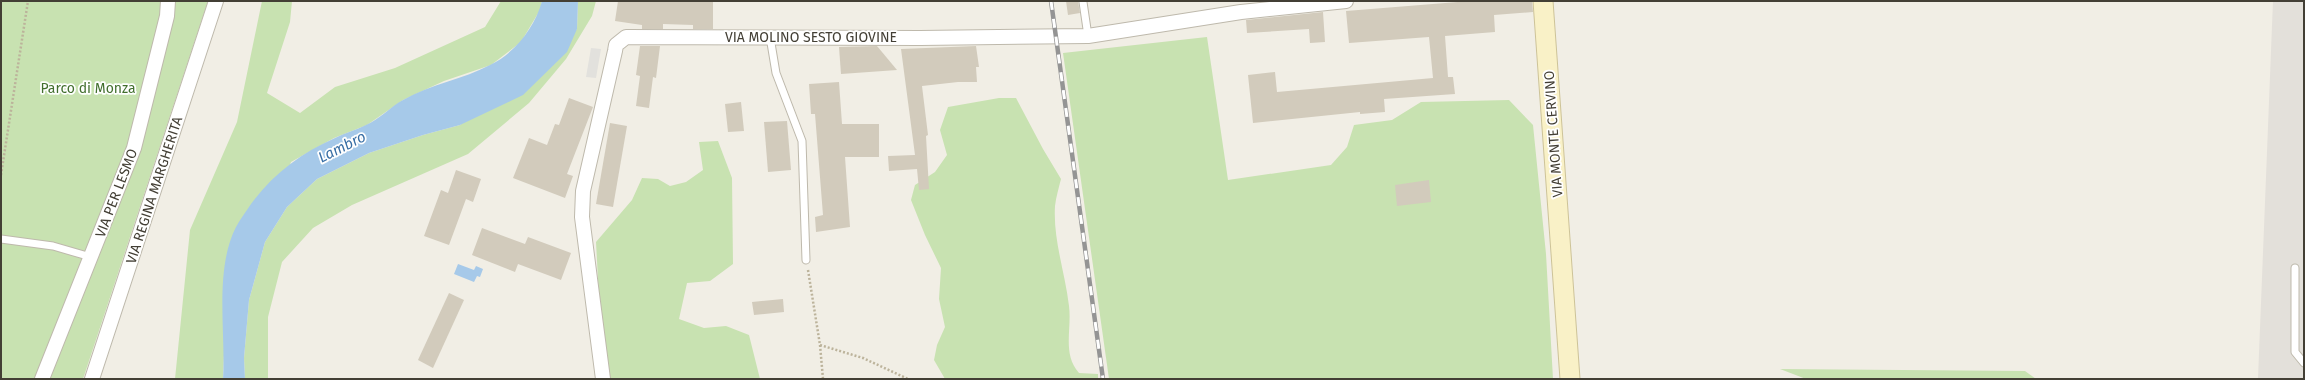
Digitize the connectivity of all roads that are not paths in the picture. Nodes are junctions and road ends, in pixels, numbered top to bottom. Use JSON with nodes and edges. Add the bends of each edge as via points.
{"nodes":[{"id":1,"x":168,"y":1,"type":"edge"},
{"id":2,"x":216,"y":1,"type":"edge"},
{"id":3,"x":1346,"y":1,"type":"edge"},
{"id":4,"x":1543,"y":1,"type":"edge"},
{"id":5,"x":1083,"y":2,"type":"edge"},
{"id":6,"x":1088,"y":36,"type":"junction"},
{"id":7,"x":770,"y":37,"type":"junction"},
{"id":8,"x":1,"y":239,"type":"edge"},
{"id":9,"x":91,"y":257,"type":"junction"},
{"id":10,"x":806,"y":260,"type":"road end"},
{"id":11,"x":2295,"y":268,"type":"dead end"},
{"id":12,"x":2304,"y":363,"type":"edge"},
{"id":13,"x":42,"y":379,"type":"edge"},
{"id":14,"x":92,"y":379,"type":"edge"},
{"id":15,"x":603,"y":379,"type":"edge"},
{"id":16,"x":1570,"y":379,"type":"edge"}],
"edges":[{"from":1,"to":9,"type":"street","name":"VIA PER LESMO","via":[[167,16],[134,148]]},
{"from":2,"to":14,"type":"street","name":"VIA REGINA MARGHERITA"},
{"from":3,"to":6,"type":"street","name":"VIA MOLINO SESTO GIOVINE","via":[[1241,12]]},
{"from":4,"to":16,"type":"street","name":"VIA MONTE CERVINO"},
{"from":5,"to":6,"type":"lane"},
{"from":6,"to":7,"type":"street","name":"VIA MOLINO SESTO GIOVINE"},
{"from":7,"to":10,"type":"lane","via":[[776,73],[802,141]]},
{"from":7,"to":15,"type":"street","name":"VIA MOLINO SESTO GIOVINE","via":[[635,36],[626,37],[616,45],[583,191],[582,210]]},
{"from":8,"to":9,"type":"lane","via":[[53,246]]},
{"from":9,"to":13,"type":"street","name":"VIA PER LESMO"},
{"from":11,"to":12,"type":"lane","via":[[2295,352]]}]}
